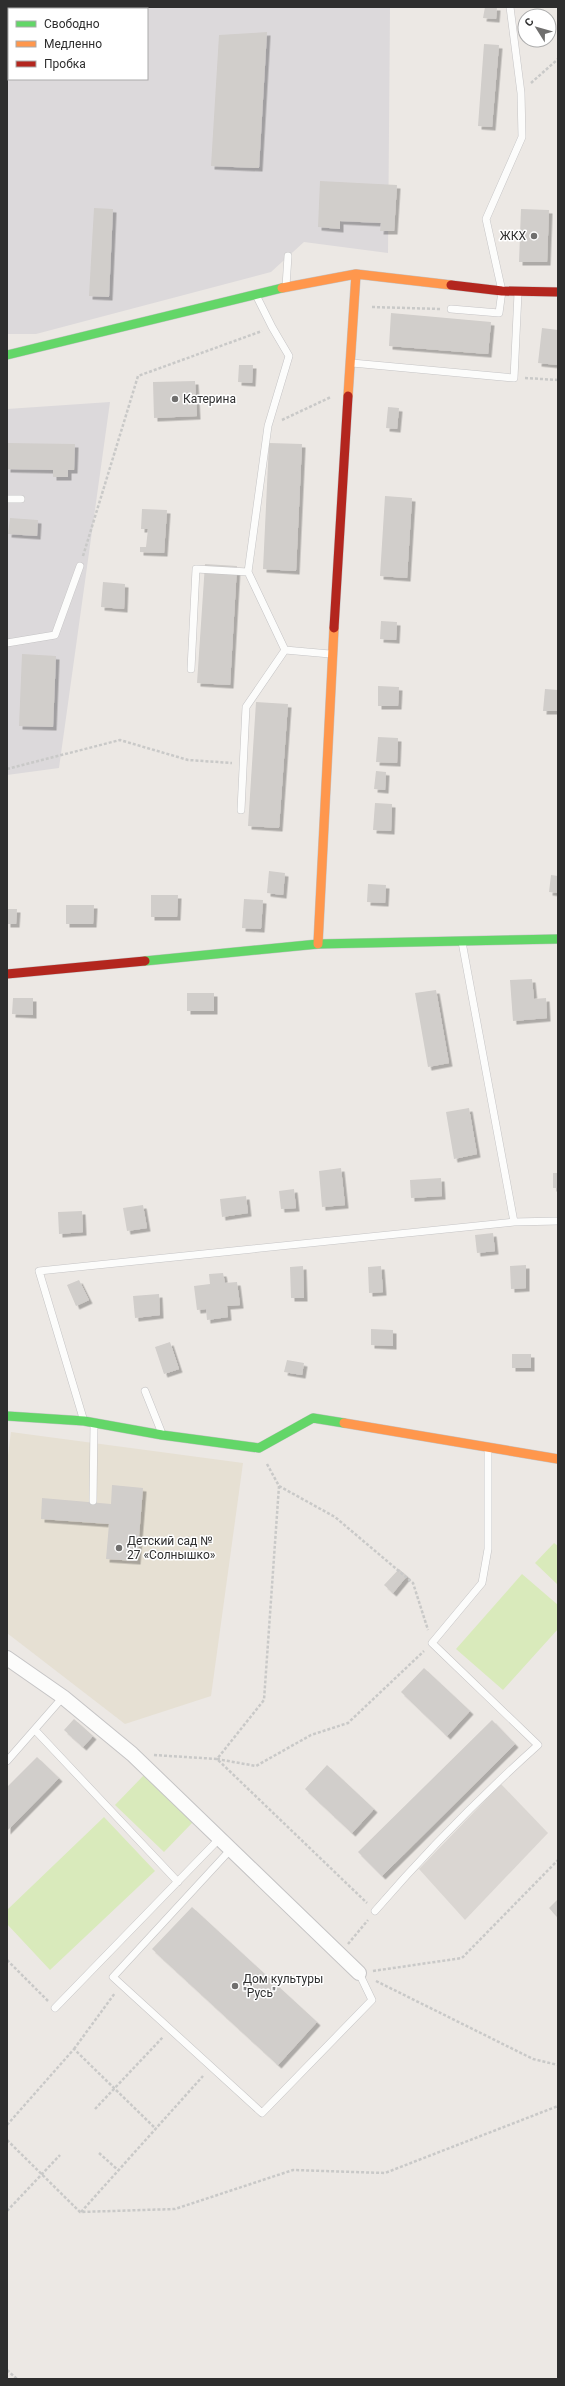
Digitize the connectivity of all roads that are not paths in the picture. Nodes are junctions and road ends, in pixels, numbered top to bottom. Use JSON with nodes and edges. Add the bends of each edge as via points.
{"nodes":[{"id":1,"x":510,"y":7,"type":"edge"},
{"id":2,"x":288,"y":256,"type":"dead end"},
{"id":3,"x":356,"y":274,"type":"junction"},
{"id":4,"x":286,"y":286,"type":"junction"},
{"id":5,"x":502,"y":291,"type":"junction"},
{"id":6,"x":518,"y":292,"type":"junction"},
{"id":7,"x":558,"y":292,"type":"edge"},
{"id":8,"x":256,"y":294,"type":"junction"},
{"id":9,"x":451,"y":310,"type":"road end"},
{"id":10,"x":7,"y":354,"type":"edge"},
{"id":11,"x":350,"y":363,"type":"junction"},
{"id":12,"x":7,"y":499,"type":"edge"},
{"id":13,"x":21,"y":499,"type":"dead end"},
{"id":14,"x":80,"y":566,"type":"road end"},
{"id":15,"x":248,"y":572,"type":"junction"},
{"id":16,"x":7,"y":643,"type":"edge"},
{"id":17,"x":285,"y":650,"type":"junction"},
{"id":18,"x":332,"y":655,"type":"junction"},
{"id":19,"x":191,"y":669,"type":"dead end"},
{"id":20,"x":241,"y":810,"type":"dead end"},
{"id":21,"x":558,"y":939,"type":"edge"},
{"id":22,"x":462,"y":940,"type":"junction"},
{"id":23,"x":318,"y":944,"type":"junction"},
{"id":24,"x":7,"y":974,"type":"edge"},
{"id":25,"x":558,"y":1221,"type":"edge"},
{"id":26,"x":514,"y":1222,"type":"junction"},
{"id":27,"x":145,"y":1390,"type":"dead end"},
{"id":28,"x":7,"y":1416,"type":"edge"},
{"id":29,"x":84,"y":1420,"type":"junction"},
{"id":30,"x":94,"y":1424,"type":"junction"},
{"id":31,"x":162,"y":1435,"type":"junction"},
{"id":32,"x":488,"y":1447,"type":"junction"},
{"id":33,"x":558,"y":1459,"type":"edge"},
{"id":34,"x":92,"y":1501,"type":"dead end"},
{"id":35,"x":7,"y":1658,"type":"edge"},
{"id":36,"x":64,"y":1697,"type":"junction"},
{"id":37,"x":35,"y":1730,"type":"junction"},
{"id":38,"x":7,"y":1761,"type":"edge"},
{"id":39,"x":221,"y":1838,"type":"junction"},
{"id":40,"x":232,"y":1848,"type":"junction"},
{"id":41,"x":178,"y":1882,"type":"junction"},
{"id":42,"x":375,"y":1910,"type":"road end"},
{"id":43,"x":359,"y":1973,"type":"joint"},
{"id":44,"x":55,"y":2008,"type":"road end"}],
"edges":[{"from":1,"to":5,"type":"lane","via":[[521,93],[522,137],[486,219]]},
{"from":2,"to":4,"type":"lane"},
{"from":3,"to":4,"type":"street"},
{"from":3,"to":5,"type":"street"},
{"from":3,"to":11,"type":"street"},
{"from":4,"to":8,"type":"street"},
{"from":5,"to":6,"type":"street"},
{"from":5,"to":9,"type":"lane","via":[[499,313]]},
{"from":6,"to":7,"type":"street"},
{"from":6,"to":11,"type":"lane","via":[[514,378]]},
{"from":8,"to":10,"type":"street"},
{"from":8,"to":15,"type":"lane","via":[[289,356],[268,426]]},
{"from":11,"to":18,"type":"street"},
{"from":12,"to":13,"type":"lane"},
{"from":14,"to":16,"type":"lane","via":[[55,635]]},
{"from":15,"to":17,"type":"lane"},
{"from":15,"to":19,"type":"lane","via":[[196,569]]},
{"from":17,"to":18,"type":"lane"},
{"from":17,"to":20,"type":"lane","via":[[246,708]]},
{"from":18,"to":23,"type":"street"},
{"from":21,"to":22,"type":"street"},
{"from":22,"to":23,"type":"street"},
{"from":22,"to":26,"type":"lane"},
{"from":23,"to":24,"type":"street"},
{"from":25,"to":26,"type":"lane"},
{"from":26,"to":29,"type":"lane","via":[[39,1270]]},
{"from":27,"to":31,"type":"lane"},
{"from":28,"to":29,"type":"street"},
{"from":29,"to":30,"type":"street"},
{"from":30,"to":31,"type":"street"},
{"from":30,"to":34,"type":"lane"},
{"from":31,"to":32,"type":"street","via":[[259,1448],[313,1418]]},
{"from":32,"to":33,"type":"street"},
{"from":32,"to":42,"type":"lane","via":[[488,1549],[482,1583],[432,1643],[538,1745],[496,1782],[416,1863]]},
{"from":35,"to":36,"type":"street"},
{"from":36,"to":37,"type":"lane"},
{"from":36,"to":39,"type":"street","via":[[132,1754]]},
{"from":37,"to":38,"type":"lane"},
{"from":37,"to":41,"type":"lane"},
{"from":39,"to":40,"type":"street"},
{"from":39,"to":41,"type":"lane"},
{"from":40,"to":43,"type":"street"},
{"from":40,"to":43,"type":"lane","via":[[113,1977],[262,2113],[372,2000]]},
{"from":41,"to":44,"type":"lane"}]}
